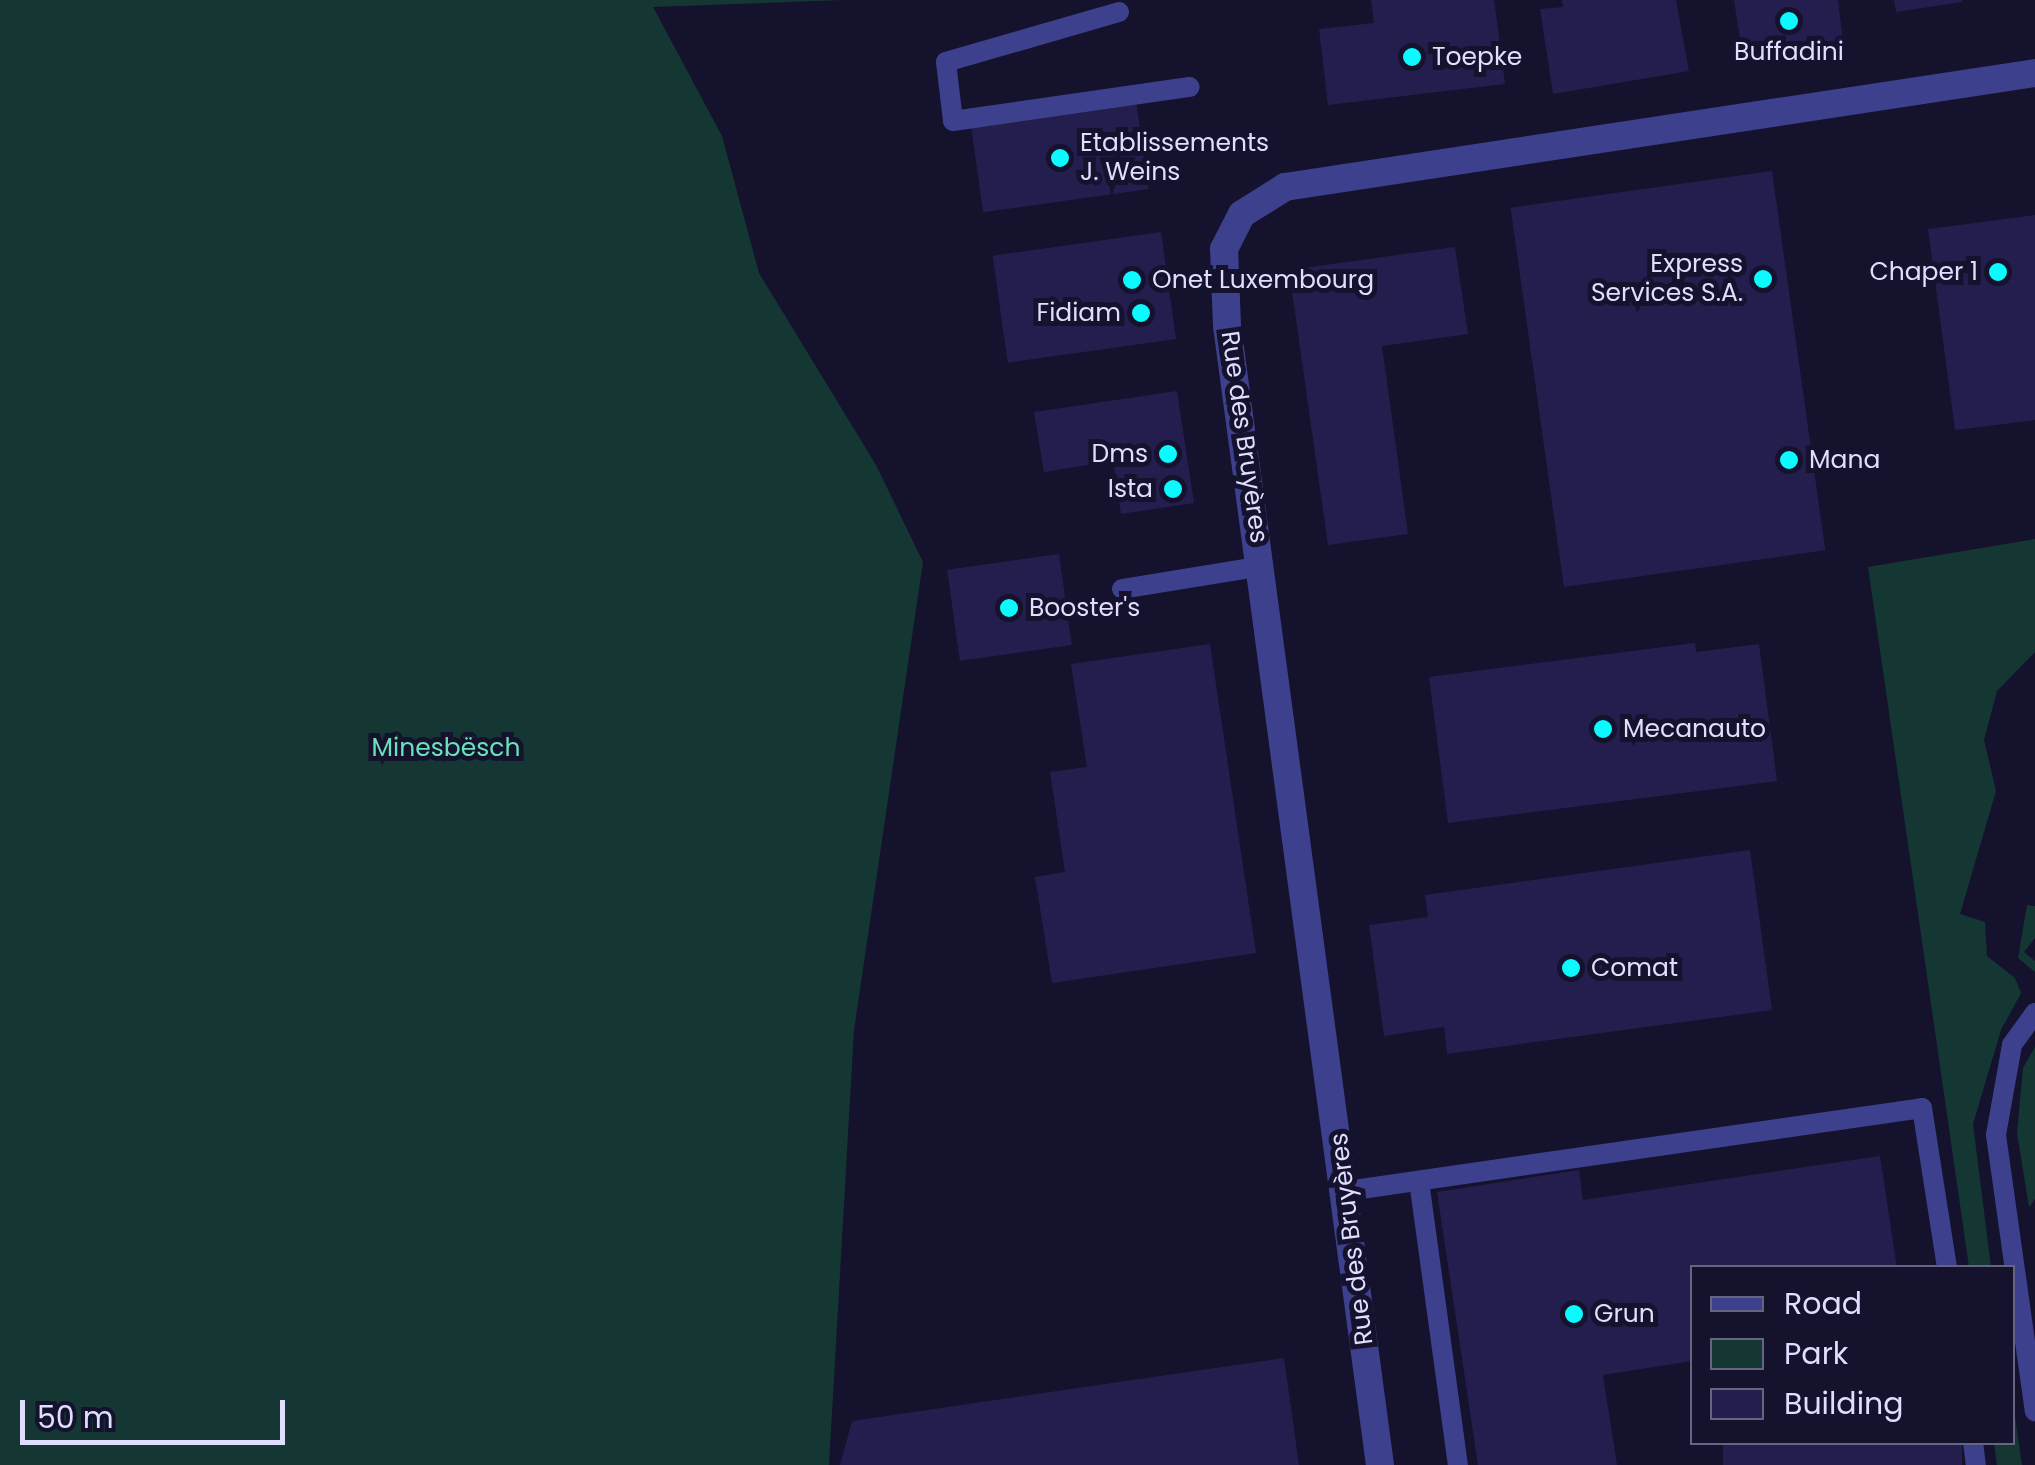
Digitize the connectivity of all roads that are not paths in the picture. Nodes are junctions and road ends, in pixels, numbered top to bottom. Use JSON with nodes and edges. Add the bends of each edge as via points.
{"nodes":[{"id":1,"x":1119,"y":12,"type":"dead end"},
{"id":2,"x":2035,"y":73,"type":"edge"},
{"id":3,"x":1190,"y":87,"type":"dead end"},
{"id":4,"x":1262,"y":566,"type":"junction"},
{"id":5,"x":1122,"y":589,"type":"dead end"},
{"id":6,"x":2035,"y":1014,"type":"edge"},
{"id":7,"x":1419,"y":1181,"type":"junction"},
{"id":8,"x":1347,"y":1191,"type":"junction"},
{"id":9,"x":1946,"y":1265,"type":"edge"},
{"id":10,"x":2014,"y":1265,"type":"edge"},
{"id":11,"x":2015,"y":1269,"type":"edge"},
{"id":12,"x":2035,"y":1411,"type":"edge"},
{"id":13,"x":1380,"y":1465,"type":"edge"},
{"id":14,"x":1458,"y":1465,"type":"edge"}],
"edges":[{"from":1,"to":3,"type":"lane","via":[[946,62],[954,121]]},
{"from":2,"to":4,"type":"street","name":"Rue des Bruyères","via":[[1285,187],[1256,205],[1242,214],[1224,248],[1227,326]]},
{"from":4,"to":5,"type":"lane"},
{"from":4,"to":8,"type":"street","name":"Rue des Bruyères"},
{"from":6,"to":10,"type":"lane","via":[[2012,1045],[1996,1135]]},
{"from":7,"to":8,"type":"lane"},
{"from":7,"to":9,"type":"lane","via":[[1922,1108]]},
{"from":7,"to":14,"type":"lane"},
{"from":8,"to":13,"type":"street","name":"Rue des Bruyères"},
{"from":11,"to":12,"type":"lane"}]}
